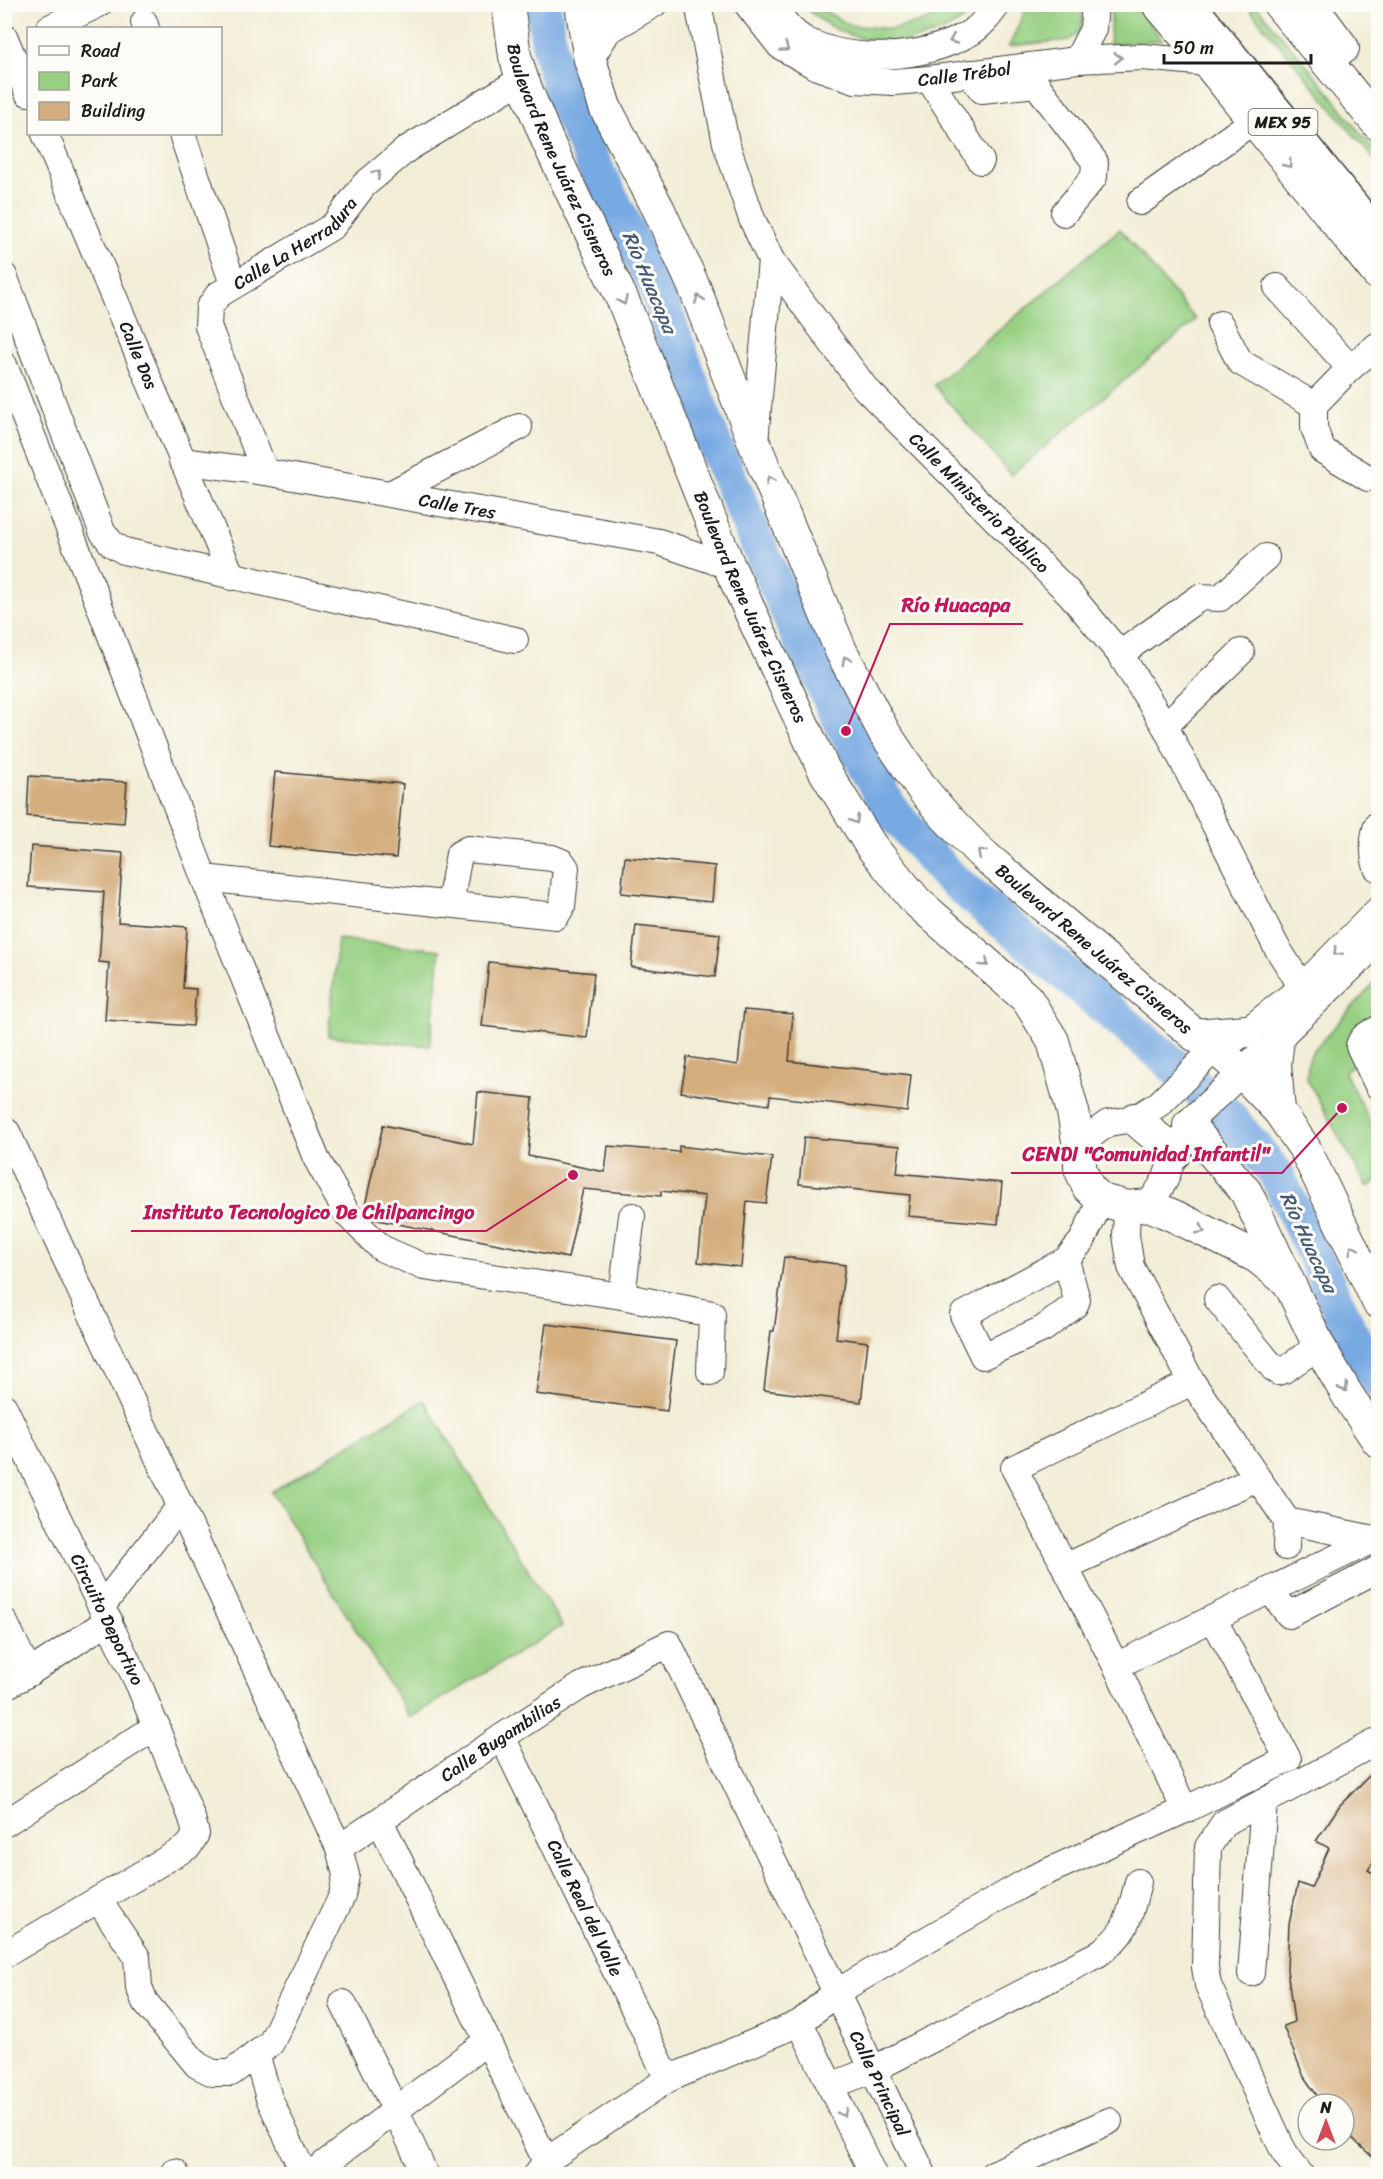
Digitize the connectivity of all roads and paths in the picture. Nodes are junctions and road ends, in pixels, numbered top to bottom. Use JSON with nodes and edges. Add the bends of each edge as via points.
{"nodes":[{"id":1,"x":99,"y":4,"type":"edge"},
{"id":2,"x":494,"y":4,"type":"edge"},
{"id":3,"x":508,"y":4,"type":"edge"},
{"id":4,"x":581,"y":4,"type":"edge"},
{"id":5,"x":590,"y":4,"type":"edge"},
{"id":6,"x":654,"y":4,"type":"edge"},
{"id":7,"x":698,"y":4,"type":"edge"},
{"id":8,"x":747,"y":4,"type":"edge"},
{"id":9,"x":772,"y":4,"type":"edge"},
{"id":10,"x":1095,"y":4,"type":"edge"},
{"id":11,"x":1158,"y":4,"type":"edge"},
{"id":12,"x":1188,"y":4,"type":"edge"},
{"id":13,"x":1210,"y":4,"type":"edge"},
{"id":14,"x":1279,"y":4,"type":"edge"},
{"id":15,"x":1310,"y":4,"type":"edge"},
{"id":16,"x":994,"y":10,"type":"edge"},
{"id":17,"x":628,"y":19,"type":"junction"},
{"id":18,"x":51,"y":27,"type":"edge"},
{"id":19,"x":14,"y":41,"type":"edge"},
{"id":20,"x":590,"y":60,"type":"junction"},
{"id":21,"x":1077,"y":60,"type":"junction"},
{"id":22,"x":1208,"y":63,"type":"junction"},
{"id":23,"x":518,"y":67,"type":"junction"},
{"id":24,"x":976,"y":72,"type":"junction"},
{"id":25,"x":1032,"y":76,"type":"junction"},
{"id":26,"x":929,"y":79,"type":"junction"},
{"id":27,"x":27,"y":89,"type":"edge"},
{"id":28,"x":1378,"y":93,"type":"edge"},
{"id":29,"x":1253,"y":121,"type":"junction"},
{"id":30,"x":1378,"y":124,"type":"edge"},
{"id":31,"x":45,"y":135,"type":"edge"},
{"id":32,"x":182,"y":135,"type":"edge"},
{"id":33,"x":981,"y":161,"type":"dead end"},
{"id":34,"x":1140,"y":202,"type":"dead end"},
{"id":35,"x":1378,"y":204,"type":"edge"},
{"id":36,"x":1064,"y":213,"type":"dead end"},
{"id":37,"x":1378,"y":238,"type":"edge"},
{"id":38,"x":771,"y":260,"type":"junction"},
{"id":39,"x":1378,"y":274,"type":"edge"},
{"id":40,"x":4,"y":276,"type":"edge"},
{"id":41,"x":233,"y":284,"type":"junction"},
{"id":42,"x":1277,"y":287,"type":"dead end"},
{"id":43,"x":1220,"y":324,"type":"dead end"},
{"id":44,"x":1378,"y":345,"type":"edge"},
{"id":45,"x":4,"y":365,"type":"edge"},
{"id":46,"x":1350,"y":368,"type":"junction"},
{"id":47,"x":1314,"y":405,"type":"junction"},
{"id":48,"x":519,"y":427,"type":"dead end"},
{"id":49,"x":755,"y":445,"type":"junction"},
{"id":50,"x":182,"y":460,"type":"junction"},
{"id":51,"x":266,"y":472,"type":"junction"},
{"id":52,"x":1368,"y":478,"type":"dead end"},
{"id":53,"x":390,"y":494,"type":"junction"},
{"id":54,"x":1266,"y":557,"type":"dead end"},
{"id":55,"x":729,"y":566,"type":"junction"},
{"id":56,"x":232,"y":577,"type":"junction"},
{"id":57,"x":515,"y":640,"type":"dead end"},
{"id":58,"x":1241,"y":652,"type":"dead end"},
{"id":59,"x":1119,"y":654,"type":"junction"},
{"id":60,"x":1165,"y":726,"type":"junction"},
{"id":61,"x":1378,"y":824,"type":"edge"},
{"id":62,"x":1378,"y":868,"type":"edge"},
{"id":63,"x":204,"y":878,"type":"junction"},
{"id":64,"x":450,"y":904,"type":"dead end"},
{"id":65,"x":1378,"y":910,"type":"edge"},
{"id":66,"x":1378,"y":942,"type":"edge"},
{"id":67,"x":1302,"y":987,"type":"junction"},
{"id":68,"x":1378,"y":1029,"type":"edge"},
{"id":69,"x":1246,"y":1031,"type":"joint"},
{"id":70,"x":1278,"y":1039,"type":"junction"},
{"id":71,"x":1206,"y":1048,"type":"junction"},
{"id":72,"x":1236,"y":1076,"type":"junction"},
{"id":73,"x":1378,"y":1086,"type":"edge"},
{"id":74,"x":1279,"y":1111,"type":"junction"},
{"id":75,"x":1136,"y":1119,"type":"junction"},
{"id":76,"x":1191,"y":1122,"type":"junction"},
{"id":77,"x":4,"y":1130,"type":"edge"},
{"id":78,"x":1080,"y":1152,"type":"junction"},
{"id":79,"x":1175,"y":1153,"type":"junction"},
{"id":80,"x":1126,"y":1204,"type":"junction"},
{"id":81,"x":632,"y":1216,"type":"dead end"},
{"id":82,"x":1066,"y":1260,"type":"dead end"},
{"id":83,"x":1287,"y":1281,"type":"junction"},
{"id":84,"x":622,"y":1296,"type":"junction"},
{"id":85,"x":1217,"y":1299,"type":"dead end"},
{"id":86,"x":1378,"y":1302,"type":"edge"},
{"id":87,"x":1320,"y":1346,"type":"junction"},
{"id":88,"x":710,"y":1372,"type":"dead end"},
{"id":89,"x":1192,"y":1382,"type":"junction"},
{"id":90,"x":4,"y":1407,"type":"edge"},
{"id":91,"x":1378,"y":1441,"type":"edge"},
{"id":92,"x":1257,"y":1478,"type":"junction"},
{"id":93,"x":181,"y":1505,"type":"junction"},
{"id":94,"x":1287,"y":1521,"type":"junction"},
{"id":95,"x":1376,"y":1539,"type":"edge"},
{"id":96,"x":1286,"y":1547,"type":"dead end"},
{"id":97,"x":1065,"y":1567,"type":"junction"},
{"id":98,"x":1378,"y":1569,"type":"edge"},
{"id":99,"x":1270,"y":1590,"type":"junction"},
{"id":100,"x":106,"y":1613,"type":"junction"},
{"id":101,"x":1213,"y":1618,"type":"junction"},
{"id":102,"x":4,"y":1621,"type":"edge"},
{"id":103,"x":669,"y":1644,"type":"joint"},
{"id":104,"x":1116,"y":1666,"type":"junction"},
{"id":105,"x":30,"y":1673,"type":"junction"},
{"id":106,"x":4,"y":1687,"type":"edge"},
{"id":107,"x":157,"y":1726,"type":"junction"},
{"id":108,"x":502,"y":1737,"type":"junction"},
{"id":109,"x":1378,"y":1741,"type":"edge"},
{"id":110,"x":1264,"y":1803,"type":"junction"},
{"id":111,"x":1185,"y":1810,"type":"junction"},
{"id":112,"x":380,"y":1821,"type":"junction"},
{"id":113,"x":4,"y":1824,"type":"edge"},
{"id":114,"x":339,"y":1848,"type":"junction"},
{"id":115,"x":1138,"y":1882,"type":"dead end"},
{"id":116,"x":99,"y":1901,"type":"junction"},
{"id":117,"x":4,"y":1955,"type":"edge"},
{"id":118,"x":1251,"y":1973,"type":"dead end"},
{"id":119,"x":835,"y":1993,"type":"junction"},
{"id":120,"x":343,"y":2003,"type":"dead end"},
{"id":121,"x":800,"y":2023,"type":"junction"},
{"id":122,"x":486,"y":2042,"type":"junction"},
{"id":123,"x":256,"y":2054,"type":"junction"},
{"id":124,"x":872,"y":2070,"type":"junction"},
{"id":125,"x":668,"y":2079,"type":"junction"},
{"id":126,"x":830,"y":2086,"type":"junction"},
{"id":127,"x":396,"y":2111,"type":"junction"},
{"id":128,"x":1108,"y":2121,"type":"dead end"},
{"id":129,"x":541,"y":2168,"type":"edge"},
{"id":130,"x":304,"y":2175,"type":"edge"},
{"id":131,"x":311,"y":2175,"type":"edge"},
{"id":132,"x":425,"y":2175,"type":"edge"},
{"id":133,"x":873,"y":2175,"type":"edge"},
{"id":134,"x":922,"y":2175,"type":"edge"},
{"id":135,"x":993,"y":2175,"type":"edge"},
{"id":136,"x":1300,"y":2175,"type":"edge"}],
"edges":[{"from":1,"to":18,"type":"street"},
{"from":2,"to":23,"type":"street","via":[[498,29]]},
{"from":3,"to":23,"type":"main road","name":"Boulevard Rene Juárez Cisneros"},
{"from":4,"to":20,"type":"main road","name":"Boulevard Rene Juárez Cisneros"},
{"from":5,"to":17,"type":"street"},
{"from":6,"to":17,"type":"street"},
{"from":7,"to":38,"type":"street","name":"Calle Ministerio Público","via":[[726,143],[752,219]]},
{"from":8,"to":26,"type":"street","name":"Calle Trébol","one_way":true,"via":[[780,46],[817,68],[855,81]]},
{"from":16,"to":9,"type":"street","name":"Calle Trébol","one_way":true,"via":[[970,33],[930,50],[892,56],[838,53],[805,40],[786,25]]},
{"from":10,"to":21,"type":"street","via":[[1093,29]]},
{"from":11,"to":22,"type":"main road"},
{"from":12,"to":37,"type":"highway","number":"MEX 95"},
{"from":13,"to":35,"type":"highway","number":"MEX 95"},
{"from":14,"to":30,"type":"main road"},
{"from":15,"to":28,"type":"main road"},
{"from":16,"to":24,"type":"street"},
{"from":17,"to":20,"type":"street","via":[[608,31]]},
{"from":19,"to":27,"type":"street"},
{"from":49,"to":20,"type":"main road","name":"Boulevard Rene Juárez Cisneros","one_way":true,"via":[[695,289],[605,107]]},
{"from":21,"to":22,"type":"street","name":"Calle Trébol","one_way":true,"via":[[1143,57]]},
{"from":21,"to":25,"type":"street","name":"Calle Trébol"},
{"from":22,"to":29,"type":"main road"},
{"from":41,"to":23,"type":"street","name":"Calle La Herradura","one_way":true,"via":[[333,226],[364,185]]},
{"from":23,"to":55,"type":"main road","name":"Boulevard Rene Juárez Cisneros","one_way":true,"via":[[548,142],[624,303]]},
{"from":24,"to":25,"type":"street","name":"Calle Trébol","via":[[982,90]]},
{"from":24,"to":26,"type":"street","name":"Calle Trébol"},
{"from":25,"to":36,"type":"street","via":[[1095,162],[1094,177]]},
{"from":26,"to":33,"type":"street"},
{"from":29,"to":34,"type":"street"},
{"from":29,"to":39,"type":"main road","one_way":true},
{"from":31,"to":50,"type":"street","name":"Calle Dos"},
{"from":32,"to":41,"type":"street"},
{"from":38,"to":49,"type":"street"},
{"from":38,"to":59,"type":"street","name":"Calle Ministerio Público","via":[[865,388],[1070,594]]},
{"from":40,"to":56,"type":"street","via":[[102,531],[124,551]]},
{"from":41,"to":51,"type":"street","name":"Calle La Herradura","via":[[208,308],[208,326]]},
{"from":42,"to":46,"type":"street"},
{"from":43,"to":47,"type":"street","via":[[1240,362]]},
{"from":44,"to":46,"type":"street"},
{"from":45,"to":63,"type":"street"},
{"from":46,"to":47,"type":"street"},
{"from":47,"to":52,"type":"street","via":[[1314,428],[1322,450]]},
{"from":48,"to":53,"type":"street"},
{"from":71,"to":49,"type":"main road","name":"Boulevard Rene Juárez Cisneros","one_way":true,"via":[[980,852],[923,790],[885,732],[841,651]]},
{"from":50,"to":51,"type":"street","name":"Calle Tres"},
{"from":50,"to":56,"type":"street","name":"Calle Dos"},
{"from":51,"to":53,"type":"street","name":"Calle Tres"},
{"from":53,"to":55,"type":"street","name":"Calle Tres","via":[[659,542]]},
{"from":54,"to":59,"type":"street","via":[[1220,598],[1200,597]]},
{"from":55,"to":78,"type":"main road","name":"Boulevard Rene Juárez Cisneros","one_way":true,"via":[[824,770],[871,846],[916,901],[1027,999],[1053,1041]]},
{"from":56,"to":57,"type":"street"},
{"from":58,"to":60,"type":"street"},
{"from":59,"to":60,"type":"street","name":"Calle Ministerio Público"},
{"from":60,"to":67,"type":"street","name":"Calle Ministerio Público","via":[[1276,946]]},
{"from":61,"to":62,"type":"street","via":[[1374,856]]},
{"from":63,"to":64,"type":"street"},
{"from":63,"to":84,"type":"street","via":[[316,1158],[348,1215],[381,1248],[423,1267]]},
{"from":65,"to":67,"type":"street","one_way":true},
{"from":66,"to":70,"type":"street"},
{"from":67,"to":69,"type":"street"},
{"from":68,"to":73,"type":"street","via":[[1361,1039],[1359,1046]]},
{"from":69,"to":71,"type":"main road"},
{"from":70,"to":72,"type":"street"},
{"from":70,"to":74,"type":"main road","via":[[1275,1064]]},
{"from":71,"to":72,"type":"main road","name":"Boulevard Rene Juárez Cisneros"},
{"from":71,"to":75,"type":"street","via":[[1169,1096]]},
{"from":72,"to":74,"type":"main road","name":"Boulevard Rene Juárez Cisneros"},
{"from":72,"to":76,"type":"street"},
{"from":86,"to":74,"type":"main road","name":"Boulevard Rene Juárez Cisneros","one_way":true,"via":[[1305,1149]]},
{"from":75,"to":78,"type":"street","via":[[1108,1123],[1089,1137]]},
{"from":75,"to":79,"type":"main road"},
{"from":76,"to":79,"type":"street"},
{"from":76,"to":83,"type":"main road","name":"Boulevard Rene Juárez Cisneros","via":[[1246,1192]]},
{"from":77,"to":93,"type":"street"},
{"from":78,"to":80,"type":"main road","name":"Boulevard Rene Juárez Cisneros","via":[[1080,1168],[1088,1187]]},
{"from":79,"to":80,"type":"street","via":[[1165,1180]]},
{"from":80,"to":82,"type":"street"},
{"from":80,"to":83,"type":"main road","name":"Boulevard Rene Juárez Cisneros","one_way":true,"via":[[1257,1257]]},
{"from":80,"to":89,"type":"street","via":[[1131,1267]]},
{"from":81,"to":84,"type":"street"},
{"from":83,"to":87,"type":"main road","name":"Boulevard Rene Juárez Cisneros"},
{"from":84,"to":88,"type":"street","via":[[712,1314]]},
{"from":85,"to":87,"type":"street","via":[[1278,1372]]},
{"from":87,"to":91,"type":"main road","name":"Boulevard Rene Juárez Cisneros","one_way":true},
{"from":89,"to":92,"type":"street"},
{"from":89,"to":97,"type":"street","via":[[1014,1468]]},
{"from":90,"to":100,"type":"street","name":"Circuito Deportivo"},
{"from":92,"to":94,"type":"street"},
{"from":92,"to":97,"type":"street"},
{"from":93,"to":100,"type":"street"},
{"from":93,"to":114,"type":"street"},
{"from":94,"to":95,"type":"street"},
{"from":94,"to":96,"type":"street"},
{"from":95,"to":99,"type":"street"},
{"from":97,"to":104,"type":"street"},
{"from":98,"to":99,"type":"street","via":[[1289,1615]]},
{"from":99,"to":101,"type":"street"},
{"from":100,"to":105,"type":"street"},
{"from":100,"to":107,"type":"street","name":"Circuito Deportivo"},
{"from":101,"to":104,"type":"street"},
{"from":101,"to":111,"type":"street","via":[[1288,1759]]},
{"from":102,"to":105,"type":"street"},
{"from":103,"to":108,"type":"street","name":"Calle Bugambilias","via":[[581,1686]]},
{"from":103,"to":119,"type":"street","name":"Calle Principal"},
{"from":104,"to":111,"type":"street"},
{"from":105,"to":106,"type":"street"},
{"from":107,"to":113,"type":"street"},
{"from":107,"to":116,"type":"street","name":"Circuito Deportivo","via":[[196,1834],[189,1846]]},
{"from":108,"to":112,"type":"street","name":"Calle Bugambilias"},
{"from":108,"to":125,"type":"street","name":"Calle Real del Valle"},
{"from":109,"to":110,"type":"street"},
{"from":110,"to":118,"type":"street"},
{"from":110,"to":136,"type":"street","via":[[1224,1823],[1208,1847],[1205,1967],[1208,1985],[1274,2131]]},
{"from":111,"to":119,"type":"street","via":[[1034,1878]]},
{"from":112,"to":114,"type":"street","name":"Calle Bugambilias"},
{"from":112,"to":122,"type":"street"},
{"from":114,"to":123,"type":"street","via":[[346,1875],[342,1896],[271,2043]]},
{"from":115,"to":124,"type":"street","via":[[1126,1926],[1114,1943]]},
{"from":116,"to":117,"type":"street"},
{"from":116,"to":123,"type":"street","via":[[136,1957],[139,1988],[145,2002],[197,2065],[213,2073],[231,2073]]},
{"from":119,"to":121,"type":"street"},
{"from":119,"to":124,"type":"street","name":"Calle Principal"},
{"from":120,"to":127,"type":"street"},
{"from":121,"to":125,"type":"street"},
{"from":121,"to":126,"type":"street"},
{"from":122,"to":127,"type":"street"},
{"from":122,"to":129,"type":"street"},
{"from":123,"to":130,"type":"street","via":[[269,2098]]},
{"from":124,"to":126,"type":"street"},
{"from":124,"to":134,"type":"street","name":"Calle Principal"},
{"from":125,"to":129,"type":"street"},
{"from":126,"to":133,"type":"street","one_way":true},
{"from":127,"to":131,"type":"street"},
{"from":127,"to":132,"type":"street"},
{"from":128,"to":135,"type":"street"}]}
